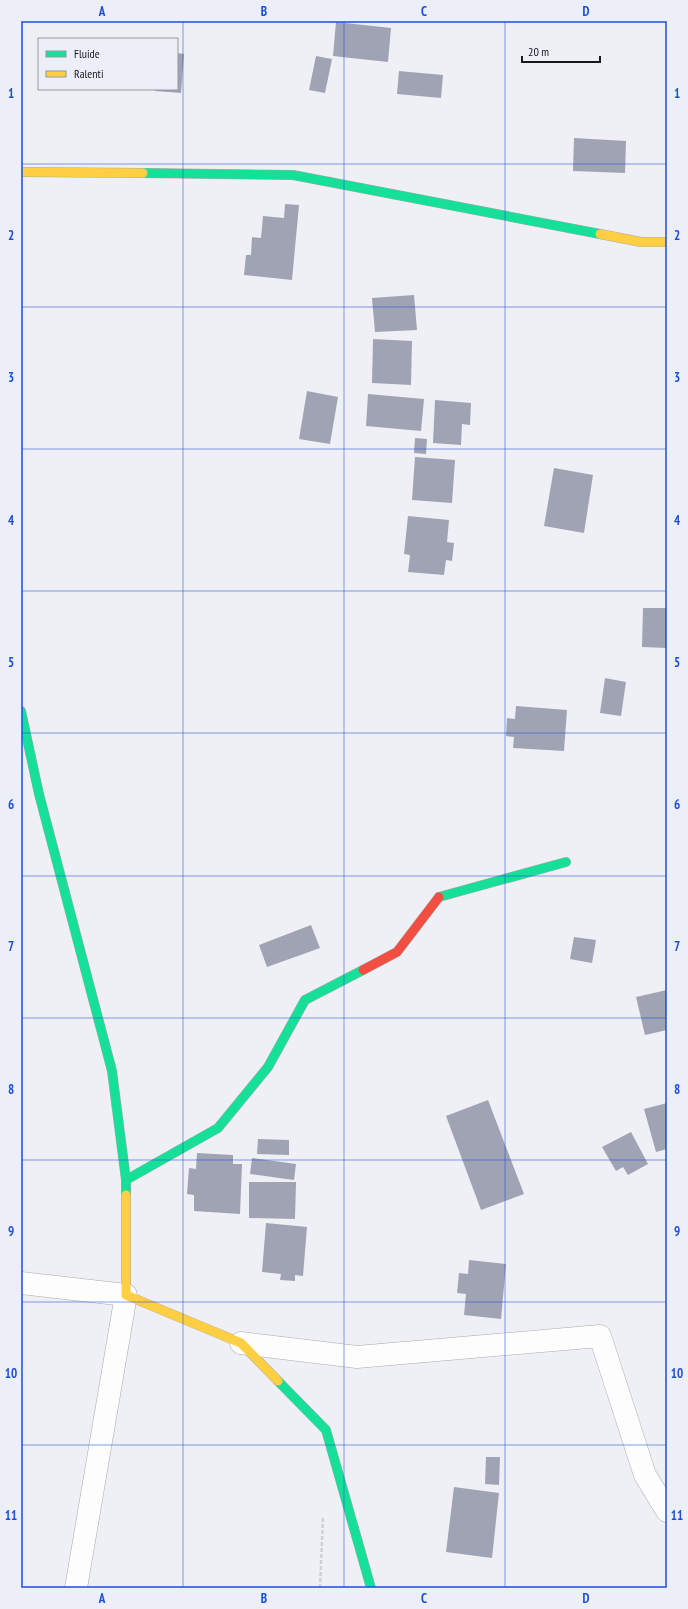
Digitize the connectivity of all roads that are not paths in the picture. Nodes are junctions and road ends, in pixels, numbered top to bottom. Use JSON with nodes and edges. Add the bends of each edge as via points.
{"nodes":[{"id":1,"x":21,"y":172,"type":"edge"},
{"id":2,"x":667,"y":242,"type":"edge"},
{"id":3,"x":21,"y":712,"type":"edge"},
{"id":4,"x":566,"y":862,"type":"dead end"},
{"id":5,"x":126,"y":1180,"type":"junction"},
{"id":6,"x":21,"y":1283,"type":"edge"},
{"id":7,"x":126,"y":1295,"type":"junction"},
{"id":8,"x":241,"y":1343,"type":"junction"},
{"id":9,"x":667,"y":1511,"type":"edge"},
{"id":10,"x":76,"y":1588,"type":"edge"},
{"id":11,"x":371,"y":1588,"type":"edge"}],
"edges":[{"from":1,"to":2,"type":"street","via":[[293,175],[641,242]]},
{"from":3,"to":5,"type":"street","via":[[39,794],[112,1070]]},
{"from":4,"to":5,"type":"street","via":[[440,896],[397,952],[305,1000],[268,1067],[218,1128]]},
{"from":5,"to":7,"type":"street"},
{"from":6,"to":7,"type":"street"},
{"from":7,"to":8,"type":"street"},
{"from":7,"to":10,"type":"street"},
{"from":8,"to":9,"type":"street","via":[[356,1358],[600,1336],[645,1475]]},
{"from":8,"to":11,"type":"street","via":[[326,1430]]}]}
